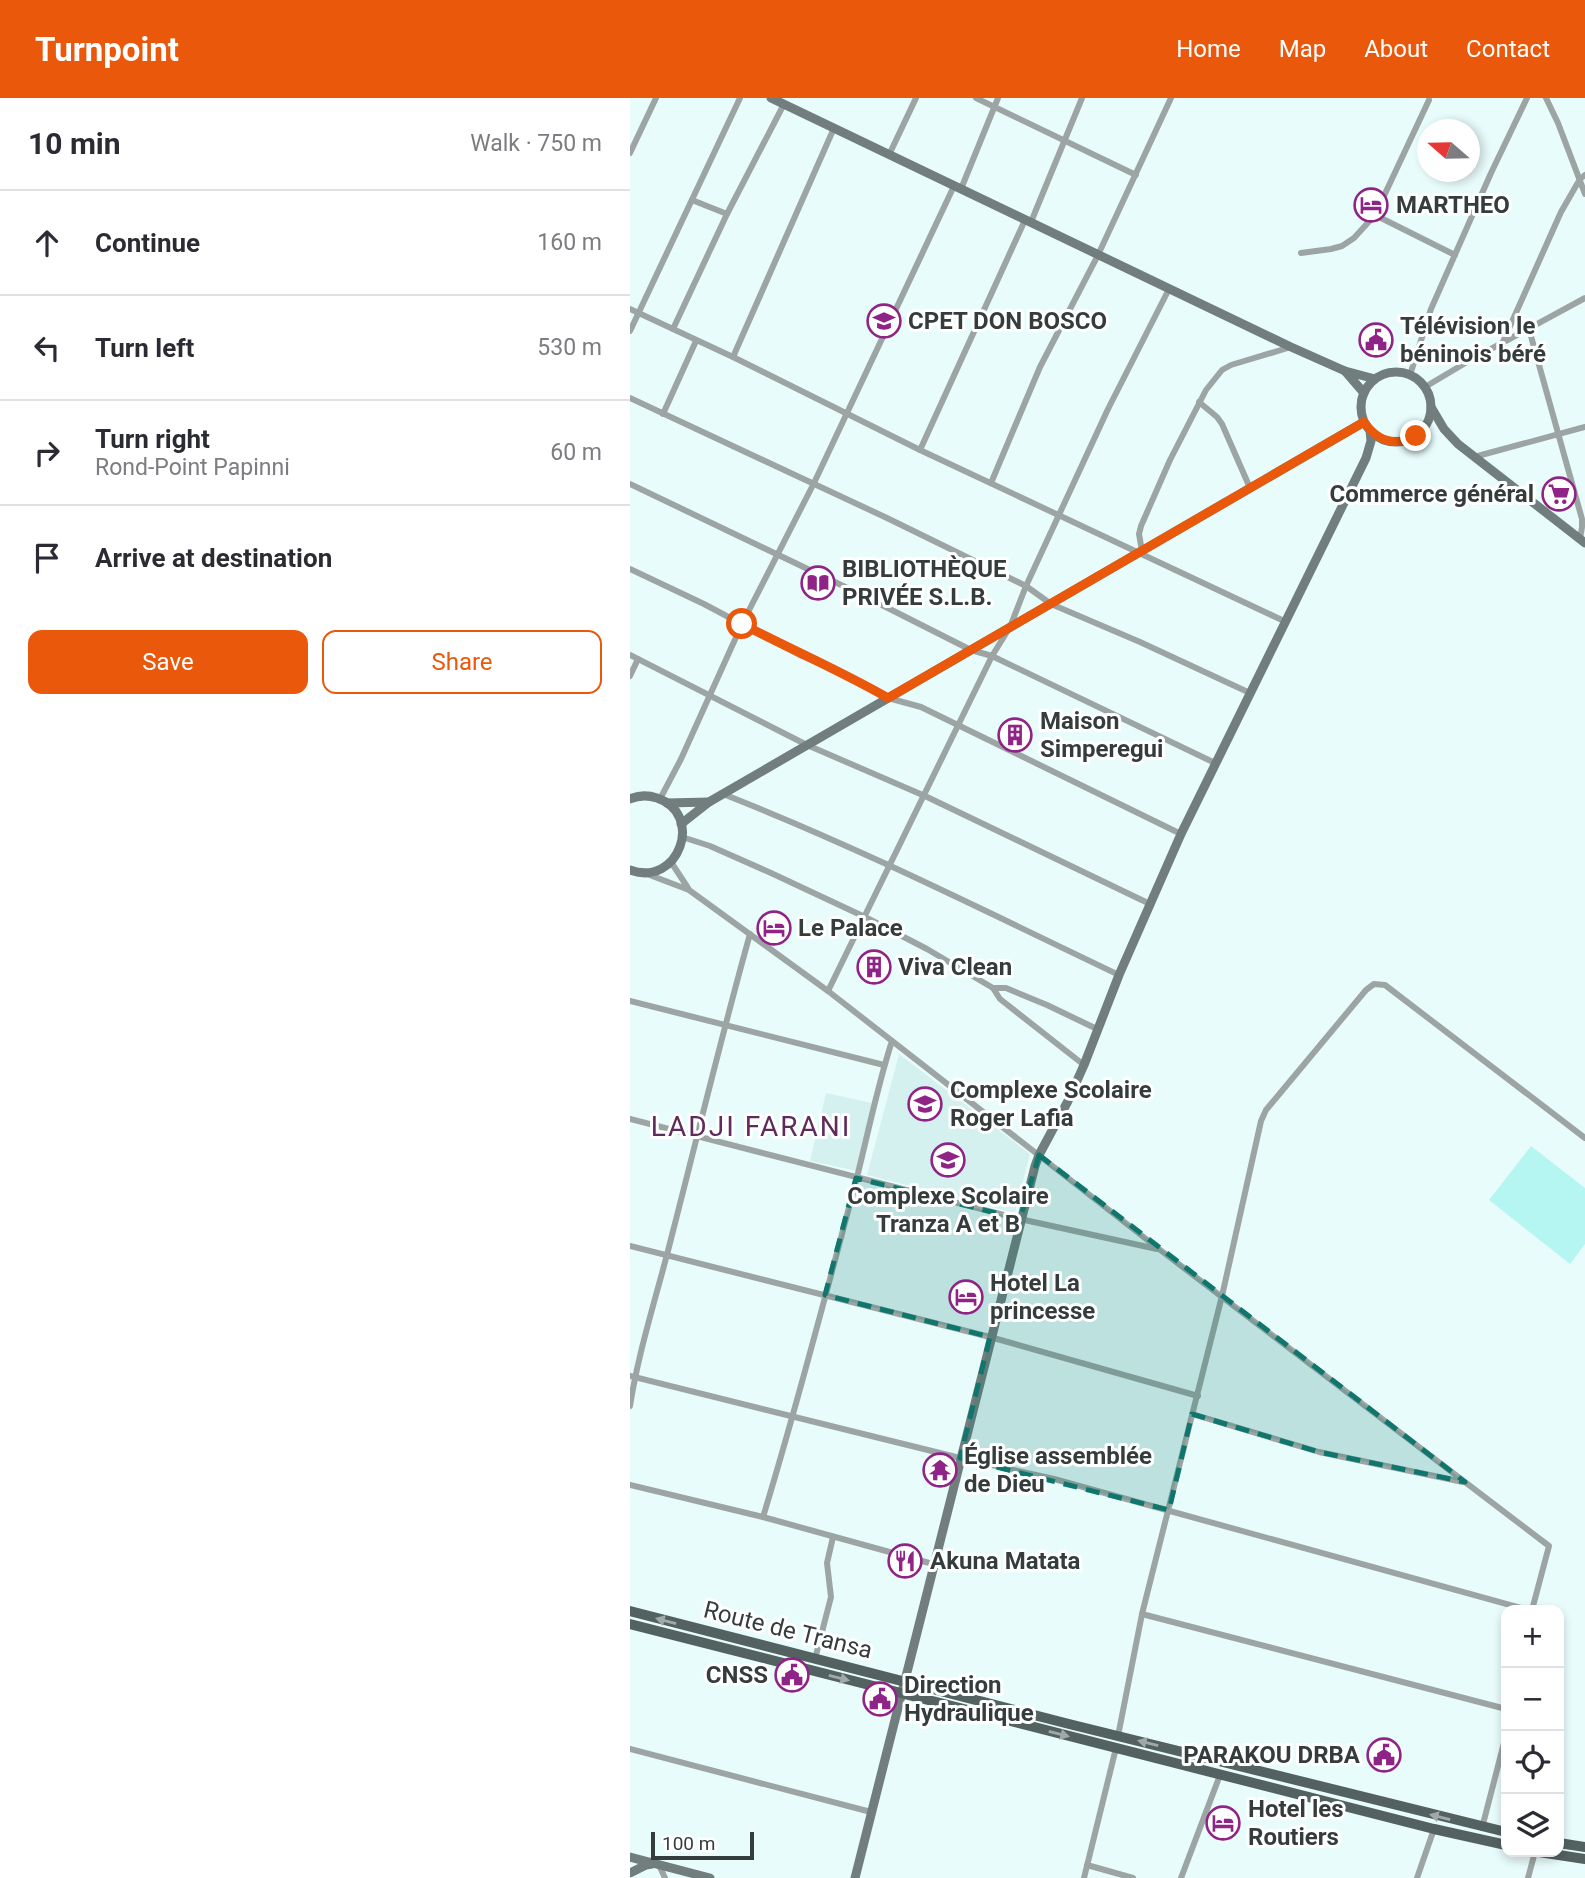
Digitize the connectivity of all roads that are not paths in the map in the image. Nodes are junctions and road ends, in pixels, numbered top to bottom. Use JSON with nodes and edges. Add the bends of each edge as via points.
{"nodes":[{"id":1,"x":656,"y":98,"type":"edge"},
{"id":2,"x":740,"y":98,"type":"edge"},
{"id":3,"x":771,"y":98,"type":"edge"},
{"id":4,"x":916,"y":98,"type":"edge"},
{"id":5,"x":976,"y":98,"type":"edge"},
{"id":6,"x":998,"y":98,"type":"edge"},
{"id":7,"x":1082,"y":98,"type":"edge"},
{"id":8,"x":1171,"y":98,"type":"edge"},
{"id":9,"x":1527,"y":98,"type":"edge"},
{"id":10,"x":1546,"y":98,"type":"edge"},
{"id":11,"x":1429,"y":100,"type":"dead end"},
{"id":12,"x":784,"y":104,"type":"junction"},
{"id":13,"x":995,"y":107,"type":"junction"},
{"id":14,"x":834,"y":128,"type":"junction"},
{"id":15,"x":1064,"y":140,"type":"junction"},
{"id":16,"x":630,"y":153,"type":"edge"},
{"id":17,"x":889,"y":155,"type":"junction"},
{"id":18,"x":1136,"y":175,"type":"junction"},
{"id":19,"x":1582,"y":177,"type":"edge"},
{"id":20,"x":958,"y":187,"type":"junction"},
{"id":21,"x":1585,"y":194,"type":"edge"},
{"id":22,"x":692,"y":200,"type":"junction"},
{"id":23,"x":727,"y":214,"type":"junction"},
{"id":24,"x":1375,"y":215,"type":"junction"},
{"id":25,"x":1028,"y":221,"type":"junction"},
{"id":26,"x":1301,"y":253,"type":"dead end"},
{"id":27,"x":1098,"y":255,"type":"junction"},
{"id":28,"x":1455,"y":255,"type":"junction"},
{"id":29,"x":1169,"y":289,"type":"junction"},
{"id":30,"x":1585,"y":298,"type":"edge"},
{"id":31,"x":630,"y":309,"type":"edge"},
{"id":32,"x":638,"y":313,"type":"junction"},
{"id":33,"x":673,"y":330,"type":"junction"},
{"id":34,"x":1529,"y":330,"type":"junction"},
{"id":35,"x":630,"y":331,"type":"edge"},
{"id":36,"x":696,"y":341,"type":"junction"},
{"id":37,"x":1502,"y":344,"type":"junction"},
{"id":38,"x":1291,"y":347,"type":"junction"},
{"id":39,"x":733,"y":357,"type":"junction"},
{"id":40,"x":1345,"y":371,"type":"junction"},
{"id":41,"x":1410,"y":375,"type":"junction"},
{"id":42,"x":1375,"y":379,"type":"junction"},
{"id":43,"x":1425,"y":387,"type":"junction"},
{"id":44,"x":1364,"y":393,"type":"junction"},
{"id":45,"x":630,"y":398,"type":"edge"},
{"id":46,"x":1199,"y":402,"type":"junction"},
{"id":47,"x":1431,"y":407,"type":"junction"},
{"id":48,"x":846,"y":413,"type":"junction"},
{"id":49,"x":663,"y":414,"type":"junction"},
{"id":50,"x":1367,"y":426,"type":"junction"},
{"id":51,"x":1585,"y":427,"type":"edge"},
{"id":52,"x":1423,"y":429,"type":"junction"},
{"id":53,"x":1444,"y":429,"type":"junction"},
{"id":54,"x":1557,"y":436,"type":"junction"},
{"id":55,"x":1388,"y":441,"type":"junction"},
{"id":56,"x":920,"y":450,"type":"junction"},
{"id":57,"x":1474,"y":457,"type":"junction"},
{"id":58,"x":1366,"y":458,"type":"junction"},
{"id":59,"x":814,"y":483,"type":"junction"},
{"id":60,"x":991,"y":483,"type":"junction"},
{"id":61,"x":630,"y":484,"type":"edge"},
{"id":62,"x":1250,"y":488,"type":"junction"},
{"id":63,"x":1059,"y":516,"type":"junction"},
{"id":64,"x":1582,"y":541,"type":"edge"},
{"id":65,"x":1141,"y":552,"type":"junction"},
{"id":66,"x":778,"y":555,"type":"junction"},
{"id":67,"x":630,"y":569,"type":"edge"},
{"id":68,"x":1026,"y":586,"type":"junction"},
{"id":69,"x":1051,"y":604,"type":"junction"},
{"id":70,"x":1284,"y":621,"type":"junction"},
{"id":71,"x":742,"y":624,"type":"junction"},
{"id":72,"x":1010,"y":627,"type":"junction"},
{"id":73,"x":971,"y":650,"type":"junction"},
{"id":74,"x":630,"y":655,"type":"edge"},
{"id":75,"x":992,"y":656,"type":"junction"},
{"id":76,"x":638,"y":659,"type":"junction"},
{"id":77,"x":630,"y":676,"type":"edge"},
{"id":78,"x":1250,"y":693,"type":"junction"},
{"id":79,"x":710,"y":696,"type":"junction"},
{"id":80,"x":888,"y":698,"type":"junction"},
{"id":81,"x":959,"y":726,"type":"junction"},
{"id":82,"x":807,"y":745,"type":"junction"},
{"id":83,"x":1215,"y":763,"type":"junction"},
{"id":84,"x":723,"y":794,"type":"junction"},
{"id":85,"x":632,"y":796,"type":"edge"},
{"id":86,"x":925,"y":796,"type":"junction"},
{"id":87,"x":664,"y":801,"type":"junction"},
{"id":88,"x":709,"y":802,"type":"junction"},
{"id":89,"x":681,"y":824,"type":"junction"},
{"id":90,"x":1181,"y":834,"type":"junction"},
{"id":91,"x":682,"y":837,"type":"junction"},
{"id":92,"x":671,"y":862,"type":"junction"},
{"id":93,"x":890,"y":865,"type":"junction"},
{"id":94,"x":630,"y":870,"type":"edge"},
{"id":95,"x":646,"y":873,"type":"junction"},
{"id":96,"x":689,"y":890,"type":"junction"},
{"id":97,"x":1150,"y":904,"type":"junction"},
{"id":98,"x":865,"y":917,"type":"junction"},
{"id":99,"x":750,"y":934,"type":"junction"},
{"id":100,"x":1119,"y":975,"type":"junction"},
{"id":101,"x":993,"y":988,"type":"junction"},
{"id":102,"x":828,"y":991,"type":"junction"},
{"id":103,"x":630,"y":1001,"type":"edge"},
{"id":104,"x":724,"y":1024,"type":"junction"},
{"id":105,"x":1097,"y":1029,"type":"junction"},
{"id":106,"x":892,"y":1041,"type":"junction"},
{"id":107,"x":884,"y":1065,"type":"junction"},
{"id":108,"x":1084,"y":1065,"type":"junction"},
{"id":109,"x":630,"y":1119,"type":"edge"},
{"id":110,"x":697,"y":1136,"type":"junction"},
{"id":111,"x":1585,"y":1138,"type":"edge"},
{"id":112,"x":1039,"y":1154,"type":"junction"},
{"id":113,"x":856,"y":1178,"type":"junction"},
{"id":114,"x":1020,"y":1219,"type":"junction"},
{"id":115,"x":630,"y":1246,"type":"edge"},
{"id":116,"x":1159,"y":1249,"type":"junction"},
{"id":117,"x":667,"y":1254,"type":"junction"},
{"id":118,"x":825,"y":1295,"type":"junction"},
{"id":119,"x":1222,"y":1296,"type":"junction"},
{"id":120,"x":990,"y":1337,"type":"junction"},
{"id":121,"x":632,"y":1376,"type":"edge"},
{"id":122,"x":1198,"y":1396,"type":"junction"},
{"id":123,"x":630,"y":1406,"type":"edge"},
{"id":124,"x":1192,"y":1415,"type":"junction"},
{"id":125,"x":794,"y":1416,"type":"junction"},
{"id":126,"x":960,"y":1458,"type":"junction"},
{"id":127,"x":1465,"y":1482,"type":"junction"},
{"id":128,"x":630,"y":1485,"type":"edge"},
{"id":129,"x":1169,"y":1510,"type":"junction"},
{"id":130,"x":763,"y":1517,"type":"junction"},
{"id":131,"x":833,"y":1537,"type":"junction"},
{"id":132,"x":933,"y":1564,"type":"junction"},
{"id":133,"x":1512,"y":1605,"type":"edge"},
{"id":134,"x":1531,"y":1605,"type":"edge"},
{"id":135,"x":630,"y":1611,"type":"edge"},
{"id":136,"x":1142,"y":1614,"type":"junction"},
{"id":137,"x":630,"y":1624,"type":"edge"},
{"id":138,"x":815,"y":1659,"type":"junction"},
{"id":139,"x":903,"y":1682,"type":"junction"},
{"id":140,"x":901,"y":1693,"type":"junction"},
{"id":141,"x":1501,"y":1708,"type":"edge"},
{"id":142,"x":1088,"y":1728,"type":"junction"},
{"id":143,"x":1118,"y":1736,"type":"junction"},
{"id":144,"x":1085,"y":1740,"type":"junction"},
{"id":145,"x":1116,"y":1748,"type":"junction"},
{"id":146,"x":630,"y":1749,"type":"edge"},
{"id":147,"x":1501,"y":1754,"type":"edge"},
{"id":148,"x":1220,"y":1775,"type":"junction"},
{"id":149,"x":871,"y":1812,"type":"junction"},
{"id":150,"x":1482,"y":1828,"type":"junction"},
{"id":151,"x":1434,"y":1829,"type":"junction"},
{"id":152,"x":1501,"y":1831,"type":"edge"},
{"id":153,"x":1501,"y":1844,"type":"edge"},
{"id":154,"x":1564,"y":1844,"type":"edge"},
{"id":155,"x":1585,"y":1847,"type":"edge"},
{"id":156,"x":1564,"y":1855,"type":"edge"},
{"id":157,"x":630,"y":1857,"type":"edge"},
{"id":158,"x":1535,"y":1857,"type":"edge"},
{"id":159,"x":1585,"y":1858,"type":"edge"},
{"id":160,"x":657,"y":1865,"type":"junction"},
{"id":161,"x":1087,"y":1865,"type":"junction"},
{"id":162,"x":630,"y":1873,"type":"edge"},
{"id":163,"x":665,"y":1878,"type":"edge"},
{"id":164,"x":710,"y":1878,"type":"edge"},
{"id":165,"x":855,"y":1878,"type":"edge"},
{"id":166,"x":1084,"y":1878,"type":"edge"},
{"id":167,"x":1133,"y":1878,"type":"edge"},
{"id":168,"x":1181,"y":1878,"type":"edge"},
{"id":169,"x":1417,"y":1878,"type":"edge"},
{"id":170,"x":1528,"y":1878,"type":"edge"}],
"edges":[{"from":1,"to":16,"type":"street"},
{"from":2,"to":22,"type":"street"},
{"from":3,"to":12,"type":"street"},
{"from":4,"to":17,"type":"street"},
{"from":5,"to":13,"type":"street"},
{"from":6,"to":13,"type":"street"},
{"from":7,"to":15,"type":"street"},
{"from":8,"to":18,"type":"street"},
{"from":9,"to":28,"type":"street"},
{"from":10,"to":19,"type":"street"},
{"from":11,"to":24,"type":"street"},
{"from":12,"to":14,"type":"street"},
{"from":12,"to":23,"type":"street"},
{"from":13,"to":15,"type":"street"},
{"from":13,"to":20,"type":"street"},
{"from":14,"to":17,"type":"street"},
{"from":14,"to":39,"type":"street"},
{"from":15,"to":18,"type":"street"},
{"from":15,"to":25,"type":"street"},
{"from":17,"to":20,"type":"street"},
{"from":18,"to":27,"type":"street"},
{"from":19,"to":21,"type":"street"},
{"from":19,"to":37,"type":"street","via":[[1561,212]]},
{"from":20,"to":25,"type":"street"},
{"from":20,"to":48,"type":"street"},
{"from":22,"to":23,"type":"street"},
{"from":22,"to":32,"type":"street"},
{"from":23,"to":33,"type":"street"},
{"from":24,"to":26,"type":"street","via":[[1342,246]]},
{"from":24,"to":28,"type":"street"},
{"from":25,"to":27,"type":"street"},
{"from":25,"to":56,"type":"street"},
{"from":27,"to":29,"type":"street"},
{"from":27,"to":60,"type":"street","via":[[1040,367]]},
{"from":28,"to":41,"type":"street","via":[[1430,310]]},
{"from":29,"to":38,"type":"street"},
{"from":29,"to":63,"type":"street"},
{"from":30,"to":34,"type":"street"},
{"from":31,"to":32,"type":"street"},
{"from":32,"to":33,"type":"street"},
{"from":32,"to":35,"type":"street"},
{"from":33,"to":36,"type":"street"},
{"from":34,"to":37,"type":"street"},
{"from":34,"to":54,"type":"street"},
{"from":36,"to":39,"type":"street"},
{"from":36,"to":49,"type":"street"},
{"from":37,"to":43,"type":"street"},
{"from":38,"to":40,"type":"street"},
{"from":38,"to":46,"type":"street","via":[[1222,370]]},
{"from":39,"to":48,"type":"street"},
{"from":40,"to":42,"type":"street"},
{"from":40,"to":44,"type":"street"},
{"from":41,"to":42,"type":"street","via":[[1392,372]]},
{"from":41,"to":43,"type":"street"},
{"from":42,"to":44,"type":"street"},
{"from":43,"to":47,"type":"street"},
{"from":44,"to":50,"type":"street","via":[[1361,412]]},
{"from":45,"to":49,"type":"street"},
{"from":46,"to":62,"type":"street","via":[[1222,424]]},
{"from":46,"to":65,"type":"street","via":[[1141,526]]},
{"from":47,"to":52,"type":"street"},
{"from":47,"to":53,"type":"street"},
{"from":48,"to":56,"type":"street"},
{"from":48,"to":59,"type":"street"},
{"from":49,"to":59,"type":"street"},
{"from":50,"to":55,"type":"street"},
{"from":50,"to":58,"type":"street","via":[[1371,441]]},
{"from":50,"to":62,"type":"street"},
{"from":51,"to":54,"type":"street"},
{"from":52,"to":53,"type":"street"},
{"from":52,"to":55,"type":"street","via":[[1407,440]]},
{"from":53,"to":57,"type":"street"},
{"from":54,"to":57,"type":"street"},
{"from":54,"to":64,"type":"street","via":[[1582,519]]},
{"from":55,"to":58,"type":"street"},
{"from":56,"to":60,"type":"street"},
{"from":57,"to":64,"type":"street"},
{"from":58,"to":70,"type":"street"},
{"from":59,"to":66,"type":"street"},
{"from":59,"to":68,"type":"street"},
{"from":60,"to":63,"type":"street"},
{"from":61,"to":66,"type":"street"},
{"from":62,"to":65,"type":"street"},
{"from":63,"to":65,"type":"street"},
{"from":63,"to":68,"type":"street"},
{"from":65,"to":69,"type":"street"},
{"from":65,"to":70,"type":"street"},
{"from":66,"to":71,"type":"street"},
{"from":66,"to":73,"type":"street"},
{"from":67,"to":71,"type":"street"},
{"from":68,"to":69,"type":"street"},
{"from":68,"to":72,"type":"street"},
{"from":69,"to":72,"type":"street"},
{"from":69,"to":78,"type":"street"},
{"from":70,"to":78,"type":"street"},
{"from":71,"to":79,"type":"street"},
{"from":71,"to":80,"type":"street"},
{"from":72,"to":73,"type":"street"},
{"from":72,"to":75,"type":"street"},
{"from":73,"to":75,"type":"street"},
{"from":73,"to":80,"type":"street"},
{"from":74,"to":76,"type":"street"},
{"from":75,"to":81,"type":"street"},
{"from":75,"to":83,"type":"street"},
{"from":76,"to":77,"type":"street"},
{"from":76,"to":79,"type":"street"},
{"from":78,"to":83,"type":"street"},
{"from":79,"to":82,"type":"street"},
{"from":79,"to":87,"type":"street"},
{"from":80,"to":81,"type":"street","via":[[921,707]]},
{"from":80,"to":82,"type":"street"},
{"from":81,"to":86,"type":"street"},
{"from":81,"to":90,"type":"street"},
{"from":82,"to":84,"type":"street"},
{"from":82,"to":86,"type":"street"},
{"from":83,"to":90,"type":"street"},
{"from":84,"to":88,"type":"street"},
{"from":84,"to":93,"type":"street"},
{"from":85,"to":87,"type":"street"},
{"from":86,"to":93,"type":"street"},
{"from":86,"to":97,"type":"street"},
{"from":87,"to":88,"type":"street"},
{"from":87,"to":89,"type":"street"},
{"from":88,"to":89,"type":"street"},
{"from":89,"to":91,"type":"street"},
{"from":90,"to":97,"type":"street"},
{"from":91,"to":92,"type":"street"},
{"from":91,"to":98,"type":"street"},
{"from":92,"to":95,"type":"street"},
{"from":92,"to":96,"type":"street"},
{"from":93,"to":98,"type":"street"},
{"from":93,"to":100,"type":"street"},
{"from":94,"to":95,"type":"street"},
{"from":95,"to":96,"type":"street"},
{"from":96,"to":99,"type":"street"},
{"from":97,"to":100,"type":"street"},
{"from":98,"to":101,"type":"street"},
{"from":98,"to":102,"type":"street"},
{"from":99,"to":102,"type":"street"},
{"from":99,"to":104,"type":"street"},
{"from":100,"to":105,"type":"street"},
{"from":101,"to":105,"type":"street","via":[[1006,988]]},
{"from":101,"to":108,"type":"street","via":[[1000,999]]},
{"from":102,"to":106,"type":"street"},
{"from":103,"to":104,"type":"street"},
{"from":104,"to":107,"type":"street"},
{"from":104,"to":110,"type":"street"},
{"from":105,"to":108,"type":"street"},
{"from":106,"to":107,"type":"street"},
{"from":106,"to":112,"type":"street"},
{"from":107,"to":113,"type":"street"},
{"from":108,"to":112,"type":"street"},
{"from":109,"to":110,"type":"street"},
{"from":110,"to":113,"type":"street"},
{"from":110,"to":117,"type":"street"},
{"from":111,"to":119,"type":"street","via":[[1385,985],[1374,984],[1266,1110]]},
{"from":112,"to":114,"type":"street"},
{"from":112,"to":116,"type":"street"},
{"from":113,"to":114,"type":"street"},
{"from":113,"to":118,"type":"street"},
{"from":114,"to":116,"type":"street"},
{"from":114,"to":120,"type":"street"},
{"from":115,"to":117,"type":"street"},
{"from":116,"to":119,"type":"street"},
{"from":117,"to":118,"type":"street"},
{"from":117,"to":121,"type":"street"},
{"from":118,"to":120,"type":"street"},
{"from":118,"to":125,"type":"street"},
{"from":119,"to":122,"type":"street"},
{"from":119,"to":127,"type":"street"},
{"from":120,"to":122,"type":"street"},
{"from":120,"to":126,"type":"street"},
{"from":121,"to":123,"type":"street"},
{"from":121,"to":125,"type":"street"},
{"from":122,"to":124,"type":"street"},
{"from":124,"to":127,"type":"street","via":[[1319,1452]]},
{"from":124,"to":129,"type":"street"},
{"from":125,"to":126,"type":"street"},
{"from":125,"to":130,"type":"street"},
{"from":126,"to":129,"type":"street"},
{"from":126,"to":132,"type":"street"},
{"from":127,"to":134,"type":"street","via":[[1549,1546]]},
{"from":128,"to":130,"type":"street"},
{"from":129,"to":133,"type":"street"},
{"from":129,"to":136,"type":"street"},
{"from":130,"to":131,"type":"street"},
{"from":131,"to":132,"type":"street"},
{"from":131,"to":138,"type":"street","via":[[827,1563],[831,1597]]},
{"from":132,"to":139,"type":"street"},
{"from":138,"to":135,"type":"main road","name":"Route de Transa","one_way":true},
{"from":136,"to":141,"type":"street"},
{"from":136,"to":143,"type":"street"},
{"from":137,"to":140,"type":"main road","name":"Route de Transa","one_way":true},
{"from":138,"to":139,"type":"main road","name":"Route de Transa"},
{"from":139,"to":140,"type":"street"},
{"from":139,"to":142,"type":"main road","name":"Route de Transa"},
{"from":140,"to":144,"type":"main road","name":"Route de Transa","one_way":true},
{"from":140,"to":149,"type":"street"},
{"from":142,"to":143,"type":"main road","name":"Route de Transa"},
{"from":142,"to":144,"type":"main road"},
{"from":150,"to":143,"type":"main road","name":"Route de Transa","one_way":true},
{"from":144,"to":145,"type":"main road","name":"Route de Transa"},
{"from":145,"to":148,"type":"main road","name":"Route de Transa"},
{"from":145,"to":161,"type":"street"},
{"from":146,"to":149,"type":"street"},
{"from":147,"to":150,"type":"street"},
{"from":148,"to":151,"type":"main road","name":"Route de Transa"},
{"from":148,"to":168,"type":"street"},
{"from":149,"to":165,"type":"street"},
{"from":150,"to":152,"type":"main road","name":"Route de Transa"},
{"from":151,"to":153,"type":"main road","name":"Route de Transa"},
{"from":151,"to":169,"type":"street"},
{"from":154,"to":155,"type":"main road"},
{"from":156,"to":159,"type":"main road"},
{"from":157,"to":160,"type":"street"},
{"from":158,"to":170,"type":"street"},
{"from":160,"to":162,"type":"street"},
{"from":160,"to":163,"type":"street"},
{"from":160,"to":164,"type":"street"},
{"from":161,"to":166,"type":"street"},
{"from":161,"to":167,"type":"street"}]}
